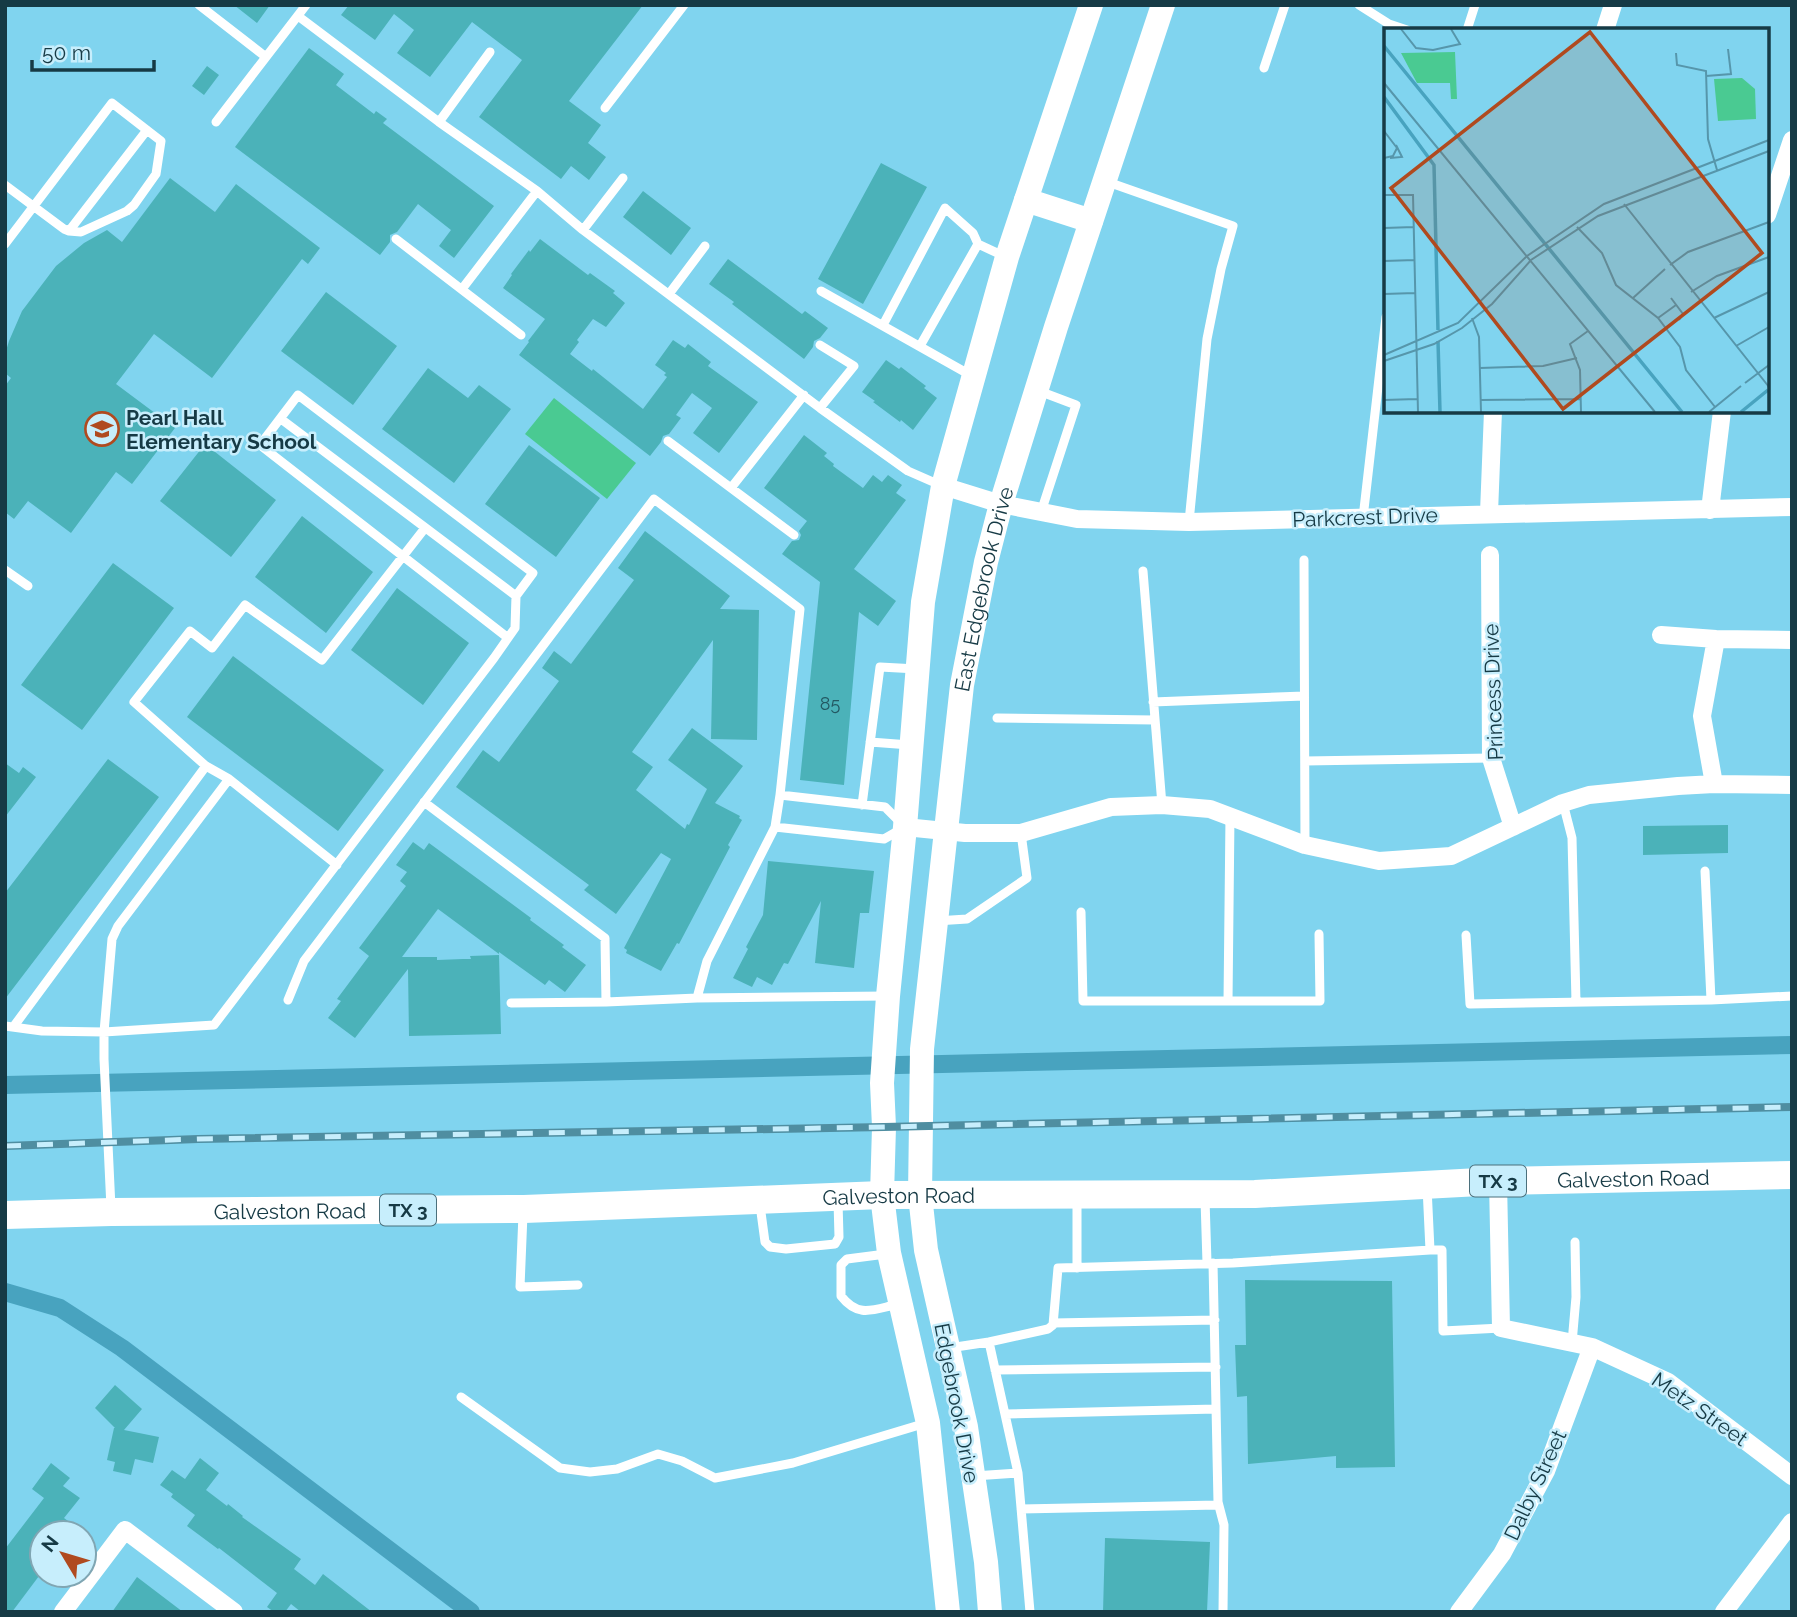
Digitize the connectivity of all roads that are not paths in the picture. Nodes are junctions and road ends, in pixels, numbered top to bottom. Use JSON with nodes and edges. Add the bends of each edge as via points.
{"nodes":[{"id":1,"x":200,"y":5,"type":"edge"},
{"id":2,"x":306,"y":5,"type":"edge"},
{"id":3,"x":684,"y":5,"type":"edge"},
{"id":4,"x":1091,"y":5,"type":"edge"},
{"id":5,"x":1163,"y":5,"type":"edge"},
{"id":6,"x":1285,"y":5,"type":"edge"},
{"id":7,"x":1359,"y":5,"type":"edge"},
{"id":8,"x":1475,"y":5,"type":"edge"},
{"id":9,"x":1613,"y":5,"type":"edge"},
{"id":10,"x":298,"y":16,"type":"junction"},
{"id":11,"x":1401,"y":28,"type":"edge"},
{"id":12,"x":1468,"y":28,"type":"edge"},
{"id":13,"x":1606,"y":28,"type":"edge"},
{"id":14,"x":490,"y":52,"type":"dead end"},
{"id":15,"x":266,"y":57,"type":"junction"},
{"id":16,"x":1264,"y":68,"type":"dead end"},
{"id":17,"x":605,"y":108,"type":"dead end"},
{"id":18,"x":216,"y":122,"type":"dead end"},
{"id":19,"x":439,"y":122,"type":"junction"},
{"id":20,"x":147,"y":130,"type":"junction"},
{"id":21,"x":1792,"y":140,"type":"edge"},
{"id":22,"x":623,"y":178,"type":"dead end"},
{"id":23,"x":1104,"y":181,"type":"junction"},
{"id":24,"x":5,"y":185,"type":"edge"},
{"id":25,"x":537,"y":191,"type":"junction"},
{"id":26,"x":1026,"y":200,"type":"junction"},
{"id":27,"x":34,"y":206,"type":"junction"},
{"id":28,"x":1769,"y":209,"type":"edge"},
{"id":29,"x":1090,"y":221,"type":"junction"},
{"id":30,"x":583,"y":230,"type":"junction"},
{"id":31,"x":69,"y":231,"type":"junction"},
{"id":32,"x":396,"y":239,"type":"dead end"},
{"id":33,"x":5,"y":244,"type":"edge"},
{"id":34,"x":978,"y":244,"type":"junction"},
{"id":35,"x":705,"y":246,"type":"dead end"},
{"id":36,"x":1007,"y":257,"type":"junction"},
{"id":37,"x":462,"y":289,"type":"junction"},
{"id":38,"x":821,"y":291,"type":"dead end"},
{"id":39,"x":669,"y":294,"type":"junction"},
{"id":40,"x":883,"y":325,"type":"junction"},
{"id":41,"x":1384,"y":334,"type":"edge"},
{"id":42,"x":521,"y":335,"type":"dead end"},
{"id":43,"x":820,"y":345,"type":"dead end"},
{"id":44,"x":920,"y":346,"type":"junction"},
{"id":45,"x":973,"y":377,"type":"junction"},
{"id":46,"x":1037,"y":390,"type":"junction"},
{"id":47,"x":804,"y":395,"type":"junction"},
{"id":48,"x":820,"y":408,"type":"junction"},
{"id":49,"x":1493,"y":413,"type":"edge"},
{"id":50,"x":1722,"y":413,"type":"edge"},
{"id":51,"x":281,"y":419,"type":"junction"},
{"id":52,"x":668,"y":441,"type":"dead end"},
{"id":53,"x":943,"y":486,"type":"junction"},
{"id":54,"x":731,"y":488,"type":"junction"},
{"id":55,"x":1001,"y":503,"type":"junction"},
{"id":56,"x":1792,"y":507,"type":"edge"},
{"id":57,"x":1710,"y":510,"type":"junction"},
{"id":58,"x":1041,"y":512,"type":"junction"},
{"id":59,"x":1489,"y":513,"type":"junction"},
{"id":60,"x":1363,"y":518,"type":"junction"},
{"id":61,"x":1189,"y":522,"type":"junction"},
{"id":62,"x":425,"y":528,"type":"junction"},
{"id":63,"x":793,"y":535,"type":"dead end"},
{"id":64,"x":1490,"y":555,"type":"dead end"},
{"id":65,"x":402,"y":557,"type":"junction"},
{"id":66,"x":1304,"y":559,"type":"dead end"},
{"id":67,"x":5,"y":570,"type":"edge"},
{"id":68,"x":1143,"y":571,"type":"dead end"},
{"id":69,"x":28,"y":586,"type":"dead end"},
{"id":70,"x":516,"y":596,"type":"junction"},
{"id":71,"x":1661,"y":635,"type":"dead end"},
{"id":72,"x":508,"y":638,"type":"junction"},
{"id":73,"x":1716,"y":639,"type":"junction"},
{"id":74,"x":1792,"y":640,"type":"edge"},
{"id":75,"x":918,"y":669,"type":"junction"},
{"id":76,"x":1304,"y":696,"type":"junction"},
{"id":77,"x":1153,"y":702,"type":"junction"},
{"id":78,"x":997,"y":718,"type":"dead end"},
{"id":79,"x":1155,"y":720,"type":"junction"},
{"id":80,"x":870,"y":742,"type":"junction"},
{"id":81,"x":911,"y":745,"type":"junction"},
{"id":82,"x":1491,"y":758,"type":"junction"},
{"id":83,"x":1304,"y":761,"type":"junction"},
{"id":84,"x":206,"y":766,"type":"junction"},
{"id":85,"x":229,"y":779,"type":"junction"},
{"id":86,"x":1714,"y":784,"type":"junction"},
{"id":87,"x":1792,"y":785,"type":"edge"},
{"id":88,"x":780,"y":795,"type":"junction"},
{"id":89,"x":424,"y":802,"type":"junction"},
{"id":90,"x":1563,"y":803,"type":"junction"},
{"id":91,"x":862,"y":805,"type":"junction"},
{"id":92,"x":1162,"y":805,"type":"junction"},
{"id":93,"x":1230,"y":816,"type":"junction"},
{"id":94,"x":775,"y":827,"type":"junction"},
{"id":95,"x":905,"y":827,"type":"junction"},
{"id":96,"x":1513,"y":827,"type":"junction"},
{"id":97,"x":946,"y":831,"type":"junction"},
{"id":98,"x":1021,"y":833,"type":"junction"},
{"id":99,"x":1305,"y":845,"type":"junction"},
{"id":100,"x":337,"y":865,"type":"junction"},
{"id":101,"x":1705,"y":871,"type":"dead end"},
{"id":102,"x":1081,"y":912,"type":"dead end"},
{"id":103,"x":936,"y":921,"type":"junction"},
{"id":104,"x":1319,"y":934,"type":"dead end"},
{"id":105,"x":1466,"y":935,"type":"dead end"},
{"id":106,"x":888,"y":996,"type":"junction"},
{"id":107,"x":1792,"y":996,"type":"edge"},
{"id":108,"x":697,"y":998,"type":"junction"},
{"id":109,"x":288,"y":1000,"type":"dead end"},
{"id":110,"x":1228,"y":1000,"type":"junction"},
{"id":111,"x":1711,"y":1000,"type":"junction"},
{"id":112,"x":606,"y":1002,"type":"junction"},
{"id":113,"x":1576,"y":1002,"type":"junction"},
{"id":114,"x":511,"y":1003,"type":"dead end"},
{"id":115,"x":10,"y":1026,"type":"edge"},
{"id":116,"x":104,"y":1032,"type":"junction"},
{"id":117,"x":1792,"y":1175,"type":"edge"},
{"id":118,"x":1498,"y":1181,"type":"junction"},
{"id":119,"x":1427,"y":1184,"type":"junction"},
{"id":120,"x":1205,"y":1194,"type":"junction"},
{"id":121,"x":883,"y":1195,"type":"junction"},
{"id":122,"x":920,"y":1195,"type":"junction"},
{"id":123,"x":1077,"y":1195,"type":"junction"},
{"id":124,"x":837,"y":1197,"type":"junction"},
{"id":125,"x":759,"y":1200,"type":"junction"},
{"id":126,"x":524,"y":1209,"type":"junction"},
{"id":127,"x":111,"y":1212,"type":"junction"},
{"id":128,"x":5,"y":1215,"type":"edge"},
{"id":129,"x":1575,"y":1242,"type":"dead end"},
{"id":130,"x":835,"y":1244,"type":"junction"},
{"id":131,"x":1430,"y":1250,"type":"junction"},
{"id":132,"x":889,"y":1253,"type":"junction"},
{"id":133,"x":847,"y":1259,"type":"junction"},
{"id":134,"x":1210,"y":1263,"type":"junction"},
{"id":135,"x":1077,"y":1268,"type":"junction"},
{"id":136,"x":578,"y":1285,"type":"dead end"},
{"id":137,"x":901,"y":1303,"type":"junction"},
{"id":138,"x":1215,"y":1320,"type":"junction"},
{"id":139,"x":1053,"y":1323,"type":"junction"},
{"id":140,"x":1501,"y":1328,"type":"junction"},
{"id":141,"x":989,"y":1342,"type":"junction"},
{"id":142,"x":1573,"y":1343,"type":"junction"},
{"id":143,"x":1592,"y":1347,"type":"junction"},
{"id":144,"x":948,"y":1349,"type":"junction"},
{"id":145,"x":1216,"y":1367,"type":"junction"},
{"id":146,"x":995,"y":1370,"type":"junction"},
{"id":147,"x":461,"y":1397,"type":"dead end"},
{"id":148,"x":1216,"y":1409,"type":"junction"},
{"id":149,"x":1005,"y":1414,"type":"junction"},
{"id":150,"x":928,"y":1423,"type":"junction"},
{"id":151,"x":1018,"y":1473,"type":"junction"},
{"id":152,"x":972,"y":1476,"type":"junction"},
{"id":153,"x":1792,"y":1476,"type":"edge"},
{"id":154,"x":934,"y":1480,"type":"junction"},
{"id":155,"x":1218,"y":1505,"type":"junction"},
{"id":156,"x":1021,"y":1509,"type":"junction"},
{"id":157,"x":1792,"y":1522,"type":"edge"},
{"id":158,"x":63,"y":1612,"type":"edge"},
{"id":159,"x":234,"y":1612,"type":"edge"},
{"id":160,"x":948,"y":1612,"type":"edge"},
{"id":161,"x":990,"y":1612,"type":"edge"},
{"id":162,"x":1030,"y":1612,"type":"edge"},
{"id":163,"x":1223,"y":1612,"type":"edge"},
{"id":164,"x":1459,"y":1612,"type":"edge"},
{"id":165,"x":1724,"y":1612,"type":"edge"}],
"edges":[{"from":1,"to":15,"type":"lane"},
{"from":2,"to":10,"type":"lane"},
{"from":3,"to":17,"type":"lane"},
{"from":4,"to":26,"type":"main road"},
{"from":5,"to":23,"type":"main road","name":"East Edgebrook Drive"},
{"from":6,"to":16,"type":"lane"},
{"from":7,"to":11,"type":"lane"},
{"from":8,"to":12,"type":"lane"},
{"from":9,"to":13,"type":"street"},
{"from":10,"to":15,"type":"lane"},
{"from":10,"to":19,"type":"lane"},
{"from":14,"to":19,"type":"lane"},
{"from":15,"to":18,"type":"lane"},
{"from":19,"to":25,"type":"lane"},
{"from":20,"to":27,"type":"lane","via":[[112,103]]},
{"from":20,"to":31,"type":"lane"},
{"from":20,"to":31,"type":"lane","via":[[160,141],[156,174],[134,205],[81,232]]},
{"from":21,"to":28,"type":"street"},
{"from":22,"to":30,"type":"lane"},
{"from":23,"to":29,"type":"main road","name":"East Edgebrook Drive"},
{"from":23,"to":61,"type":"lane","via":[[1233,226],[1207,339]]},
{"from":24,"to":27,"type":"lane"},
{"from":25,"to":30,"type":"lane"},
{"from":25,"to":37,"type":"lane"},
{"from":26,"to":29,"type":"main road"},
{"from":26,"to":36,"type":"main road"},
{"from":27,"to":31,"type":"lane"},
{"from":27,"to":33,"type":"lane"},
{"from":29,"to":46,"type":"main road","name":"East Edgebrook Drive"},
{"from":30,"to":39,"type":"lane"},
{"from":32,"to":37,"type":"lane"},
{"from":34,"to":36,"type":"lane"},
{"from":34,"to":40,"type":"lane","via":[[973,233],[945,208]]},
{"from":34,"to":44,"type":"lane"},
{"from":35,"to":39,"type":"lane"},
{"from":36,"to":45,"type":"main road"},
{"from":37,"to":42,"type":"lane"},
{"from":38,"to":40,"type":"lane"},
{"from":39,"to":47,"type":"lane"},
{"from":40,"to":44,"type":"lane"},
{"from":41,"to":60,"type":"lane"},
{"from":43,"to":48,"type":"lane","via":[[854,366]]},
{"from":44,"to":45,"type":"lane"},
{"from":45,"to":53,"type":"main road"},
{"from":46,"to":55,"type":"main road","name":"East Edgebrook Drive"},
{"from":46,"to":58,"type":"lane","via":[[1076,405]]},
{"from":47,"to":48,"type":"lane"},
{"from":47,"to":54,"type":"lane"},
{"from":48,"to":53,"type":"lane","via":[[908,471]]},
{"from":49,"to":59,"type":"street"},
{"from":50,"to":57,"type":"street"},
{"from":51,"to":62,"type":"lane"},
{"from":51,"to":65,"type":"lane","via":[[260,445]]},
{"from":51,"to":70,"type":"lane","via":[[298,395],[533,573]]},
{"from":52,"to":54,"type":"lane"},
{"from":53,"to":55,"type":"street","name":"Parkcrest Drive"},
{"from":53,"to":75,"type":"main road","via":[[923,602]]},
{"from":54,"to":63,"type":"lane"},
{"from":55,"to":58,"type":"street","name":"Parkcrest Drive"},
{"from":55,"to":97,"type":"main road","name":"East Edgebrook Drive","via":[[962,685]]},
{"from":56,"to":57,"type":"street","name":"Parkcrest Drive"},
{"from":57,"to":59,"type":"street","name":"Parkcrest Drive"},
{"from":58,"to":61,"type":"street","name":"Parkcrest Drive","via":[[1077,519]]},
{"from":59,"to":60,"type":"street","name":"Parkcrest Drive"},
{"from":60,"to":61,"type":"street","name":"Parkcrest Drive"},
{"from":62,"to":65,"type":"lane"},
{"from":62,"to":70,"type":"lane"},
{"from":64,"to":82,"type":"street","name":"Princess Drive"},
{"from":65,"to":72,"type":"lane"},
{"from":65,"to":84,"type":"lane","via":[[322,660],[245,606],[212,648],[190,631],[134,702]]},
{"from":66,"to":76,"type":"lane"},
{"from":67,"to":69,"type":"lane"},
{"from":68,"to":77,"type":"lane"},
{"from":70,"to":72,"type":"lane","via":[[515,628]]},
{"from":71,"to":73,"type":"street"},
{"from":72,"to":100,"type":"lane"},
{"from":73,"to":74,"type":"street"},
{"from":73,"to":86,"type":"street","via":[[1702,716]]},
{"from":75,"to":80,"type":"lane","via":[[880,667]]},
{"from":75,"to":81,"type":"main road"},
{"from":76,"to":77,"type":"lane"},
{"from":76,"to":83,"type":"lane"},
{"from":77,"to":79,"type":"lane"},
{"from":78,"to":79,"type":"lane"},
{"from":79,"to":92,"type":"lane"},
{"from":80,"to":81,"type":"lane"},
{"from":80,"to":91,"type":"lane"},
{"from":81,"to":95,"type":"main road"},
{"from":82,"to":83,"type":"lane"},
{"from":82,"to":96,"type":"street","name":"Princess Drive"},
{"from":83,"to":99,"type":"lane"},
{"from":84,"to":85,"type":"lane"},
{"from":84,"to":115,"type":"lane"},
{"from":85,"to":100,"type":"lane"},
{"from":85,"to":116,"type":"lane","via":[[118,926],[112,939]]},
{"from":86,"to":87,"type":"street"},
{"from":86,"to":90,"type":"street","via":[[1589,795]]},
{"from":88,"to":89,"type":"lane","via":[[800,609],[654,499]]},
{"from":88,"to":91,"type":"lane"},
{"from":88,"to":94,"type":"lane"},
{"from":89,"to":109,"type":"lane","via":[[304,961]]},
{"from":89,"to":112,"type":"lane","via":[[605,939]]},
{"from":90,"to":96,"type":"street"},
{"from":90,"to":113,"type":"lane","via":[[1572,838]]},
{"from":91,"to":95,"type":"lane","via":[[885,807]]},
{"from":92,"to":93,"type":"street"},
{"from":92,"to":98,"type":"street","via":[[1111,807]]},
{"from":93,"to":99,"type":"street"},
{"from":93,"to":110,"type":"lane"},
{"from":94,"to":95,"type":"lane","via":[[884,839]]},
{"from":94,"to":108,"type":"lane","via":[[707,961]]},
{"from":95,"to":97,"type":"street"},
{"from":95,"to":106,"type":"main road"},
{"from":96,"to":99,"type":"street","via":[[1451,856],[1378,861]]},
{"from":97,"to":98,"type":"street"},
{"from":97,"to":103,"type":"main road","name":"East Edgebrook Drive"},
{"from":98,"to":103,"type":"lane","via":[[1027,878],[967,919]]},
{"from":100,"to":116,"type":"lane","via":[[214,1025]]},
{"from":101,"to":111,"type":"lane"},
{"from":102,"to":110,"type":"lane","via":[[1083,1001]]},
{"from":103,"to":122,"type":"main road","name":"East Edgebrook Drive","via":[[922,1049]]},
{"from":104,"to":110,"type":"lane","via":[[1320,1001]]},
{"from":105,"to":113,"type":"lane","via":[[1470,1004]]},
{"from":106,"to":108,"type":"lane"},
{"from":106,"to":121,"type":"main road","via":[[882,1083]]},
{"from":107,"to":111,"type":"lane"},
{"from":108,"to":112,"type":"lane"},
{"from":111,"to":113,"type":"lane"},
{"from":112,"to":114,"type":"lane"},
{"from":115,"to":116,"type":"lane"},
{"from":116,"to":127,"type":"lane"},
{"from":117,"to":118,"type":"main road","name":"Galveston Road","number":"TX 3"},
{"from":118,"to":119,"type":"main road","name":"Galveston Road","number":"TX 3"},
{"from":118,"to":140,"type":"street"},
{"from":119,"to":120,"type":"main road","name":"Galveston Road","number":"TX 3"},
{"from":119,"to":131,"type":"lane"},
{"from":120,"to":123,"type":"main road","name":"Galveston Road","number":"TX 3"},
{"from":120,"to":134,"type":"lane"},
{"from":121,"to":122,"type":"main road","name":"Galveston Road","number":"TX 3"},
{"from":121,"to":124,"type":"main road","name":"Galveston Road","number":"TX 3"},
{"from":121,"to":132,"type":"main road","name":"Edgebrook Drive"},
{"from":122,"to":123,"type":"main road","name":"Galveston Road","number":"TX 3"},
{"from":122,"to":144,"type":"main road","name":"Edgebrook Drive","via":[[926,1250]]},
{"from":123,"to":135,"type":"lane"},
{"from":124,"to":125,"type":"main road","name":"Galveston Road","number":"TX 3"},
{"from":124,"to":130,"type":"lane","via":[[839,1237]]},
{"from":125,"to":126,"type":"main road","name":"Galveston Road","number":"TX 3"},
{"from":125,"to":130,"type":"lane","via":[[765,1241],[770,1247]]},
{"from":126,"to":127,"type":"main road","name":"Galveston Road","number":"TX 3"},
{"from":126,"to":136,"type":"lane","via":[[520,1287]]},
{"from":127,"to":128,"type":"main road","name":"Galveston Road","number":"TX 3"},
{"from":129,"to":142,"type":"lane"},
{"from":130,"to":133,"type":"lane"},
{"from":131,"to":134,"type":"lane"},
{"from":131,"to":140,"type":"lane","via":[[1443,1250],[1443,1331]]},
{"from":132,"to":133,"type":"lane"},
{"from":132,"to":137,"type":"main road","name":"Edgebrook Drive"},
{"from":133,"to":137,"type":"lane","via":[[841,1265],[841,1296],[852,1308],[862,1312]]},
{"from":134,"to":135,"type":"lane"},
{"from":134,"to":138,"type":"lane"},
{"from":135,"to":139,"type":"lane","via":[[1058,1268]]},
{"from":137,"to":150,"type":"main road","name":"Edgebrook Drive"},
{"from":138,"to":139,"type":"lane"},
{"from":138,"to":145,"type":"lane"},
{"from":139,"to":141,"type":"lane","via":[[1048,1329]]},
{"from":140,"to":142,"type":"street","name":"Metz Street"},
{"from":141,"to":144,"type":"lane"},
{"from":141,"to":146,"type":"lane"},
{"from":142,"to":143,"type":"street","name":"Metz Street"},
{"from":143,"to":153,"type":"street","name":"Metz Street","via":[[1668,1382]]},
{"from":143,"to":164,"type":"street","name":"Dalby Street","via":[[1546,1471],[1502,1554]]},
{"from":144,"to":152,"type":"main road","name":"Edgebrook Drive"},
{"from":145,"to":146,"type":"lane"},
{"from":145,"to":148,"type":"lane"},
{"from":146,"to":149,"type":"lane"},
{"from":147,"to":150,"type":"lane","via":[[560,1468],[590,1472],[617,1469],[658,1454],[715,1478],[793,1463]]},
{"from":148,"to":149,"type":"lane"},
{"from":148,"to":155,"type":"lane"},
{"from":149,"to":151,"type":"lane"},
{"from":150,"to":154,"type":"main road","name":"Edgebrook Drive"},
{"from":151,"to":152,"type":"lane"},
{"from":151,"to":156,"type":"lane"},
{"from":152,"to":154,"type":"main road"},
{"from":152,"to":161,"type":"main road","name":"Edgebrook Drive"},
{"from":154,"to":160,"type":"main road","name":"Edgebrook Drive"},
{"from":155,"to":156,"type":"lane"},
{"from":155,"to":163,"type":"lane","via":[[1224,1525]]},
{"from":156,"to":162,"type":"lane"},
{"from":157,"to":165,"type":"street"},
{"from":158,"to":159,"type":"street","via":[[125,1530]]}]}
